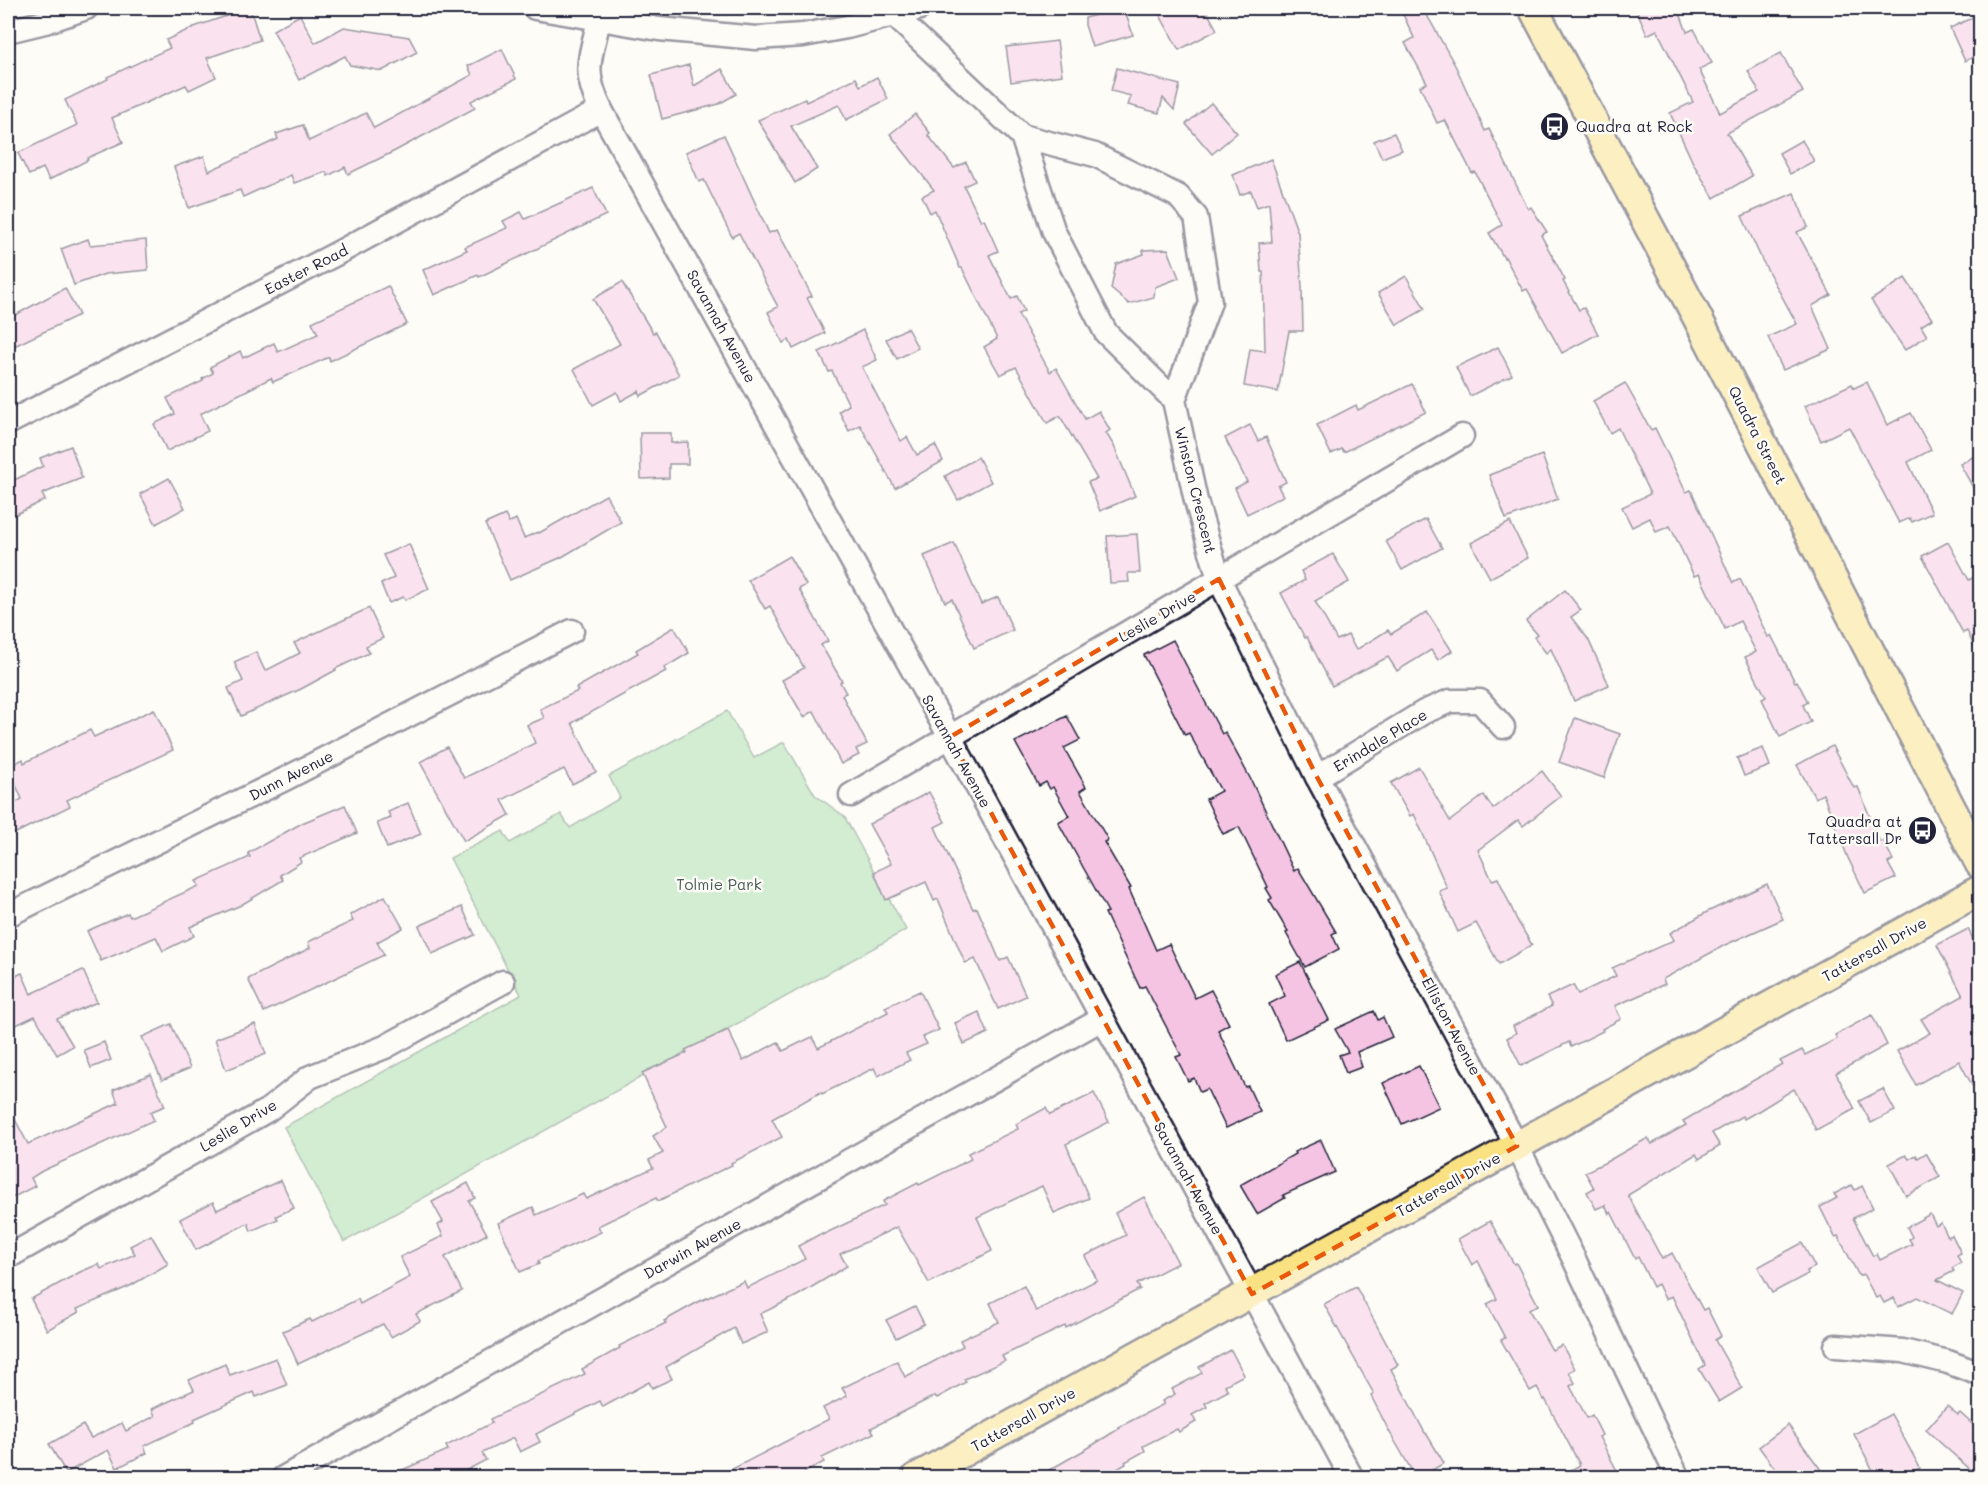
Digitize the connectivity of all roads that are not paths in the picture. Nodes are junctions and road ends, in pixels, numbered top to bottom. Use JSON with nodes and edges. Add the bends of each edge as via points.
{"nodes":[{"id":1,"x":86,"y":8,"type":"edge"},
{"id":2,"x":535,"y":8,"type":"edge"},
{"id":3,"x":920,"y":8,"type":"edge"},
{"id":4,"x":1533,"y":8,"type":"edge"},
{"id":5,"x":894,"y":15,"type":"junction"},
{"id":6,"x":599,"y":20,"type":"junction"},
{"id":7,"x":8,"y":31,"type":"edge"},
{"id":8,"x":601,"y":110,"type":"junction"},
{"id":9,"x":1022,"y":136,"type":"junction"},
{"id":10,"x":1174,"y":400,"type":"junction"},
{"id":11,"x":8,"y":423,"type":"edge"},
{"id":12,"x":1462,"y":436,"type":"dead end"},
{"id":13,"x":1219,"y":579,"type":"junction"},
{"id":14,"x":572,"y":631,"type":"dead end"},
{"id":15,"x":1503,"y":727,"type":"dead end"},
{"id":16,"x":950,"y":736,"type":"junction"},
{"id":17,"x":1317,"y":777,"type":"junction"},
{"id":18,"x":851,"y":795,"type":"dead end"},
{"id":19,"x":1980,"y":864,"type":"edge"},
{"id":20,"x":1980,"y":890,"type":"edge"},
{"id":21,"x":8,"y":915,"type":"edge"},
{"id":22,"x":503,"y":982,"type":"dead end"},
{"id":23,"x":1102,"y":1019,"type":"junction"},
{"id":24,"x":1517,"y":1146,"type":"junction"},
{"id":25,"x":8,"y":1257,"type":"edge"},
{"id":26,"x":1252,"y":1294,"type":"junction"},
{"id":27,"x":1836,"y":1346,"type":"dead end"},
{"id":28,"x":1980,"y":1374,"type":"edge"},
{"id":29,"x":283,"y":1478,"type":"edge"},
{"id":30,"x":916,"y":1478,"type":"edge"},
{"id":31,"x":1352,"y":1478,"type":"edge"},
{"id":32,"x":1678,"y":1478,"type":"edge"}],
"edges":[{"from":1,"to":7,"type":"street"},
{"from":2,"to":6,"type":"street"},
{"from":3,"to":5,"type":"street"},
{"from":4,"to":19,"type":"main road","name":"Quadra Street"},
{"from":5,"to":6,"type":"street","via":[[803,35],[756,38]]},
{"from":5,"to":9,"type":"street"},
{"from":6,"to":8,"type":"street","name":"Savannah Avenue","via":[[589,77]]},
{"from":8,"to":11,"type":"street","name":"Easter Road","via":[[336,254]]},
{"from":8,"to":16,"type":"street","name":"Savannah Avenue"},
{"from":9,"to":10,"type":"street","via":[[1054,232],[1106,333]]},
{"from":9,"to":10,"type":"street","via":[[1095,155],[1178,196],[1196,217],[1210,302]]},
{"from":10,"to":13,"type":"street","name":"Winston Crescent","via":[[1196,501]]},
{"from":12,"to":13,"type":"street","name":"Leslie Drive"},
{"from":13,"to":16,"type":"street","name":"Leslie Drive"},
{"from":13,"to":17,"type":"street","name":"Elliston Avenue"},
{"from":14,"to":21,"type":"street","name":"Dunn Avenue"},
{"from":15,"to":17,"type":"street","name":"Erindale Place","via":[[1480,701],[1450,701],[1424,712]]},
{"from":16,"to":18,"type":"street","name":"Leslie Drive"},
{"from":16,"to":23,"type":"street","name":"Savannah Avenue"},
{"from":17,"to":24,"type":"street","name":"Elliston Avenue"},
{"from":20,"to":24,"type":"main road","name":"Tattersall Drive"},
{"from":22,"to":25,"type":"street","name":"Leslie Drive","via":[[385,1047],[310,1077],[268,1110]]},
{"from":23,"to":26,"type":"street","name":"Savannah Avenue"},
{"from":23,"to":29,"type":"street","name":"Darwin Avenue"},
{"from":24,"to":26,"type":"main road","name":"Tattersall Drive"},
{"from":24,"to":32,"type":"street","name":"Elliston Avenue"},
{"from":26,"to":30,"type":"main road","name":"Tattersall Drive"},
{"from":26,"to":31,"type":"street","name":"Savannah Avenue"},
{"from":27,"to":28,"type":"street","via":[[1903,1351]]}]}
